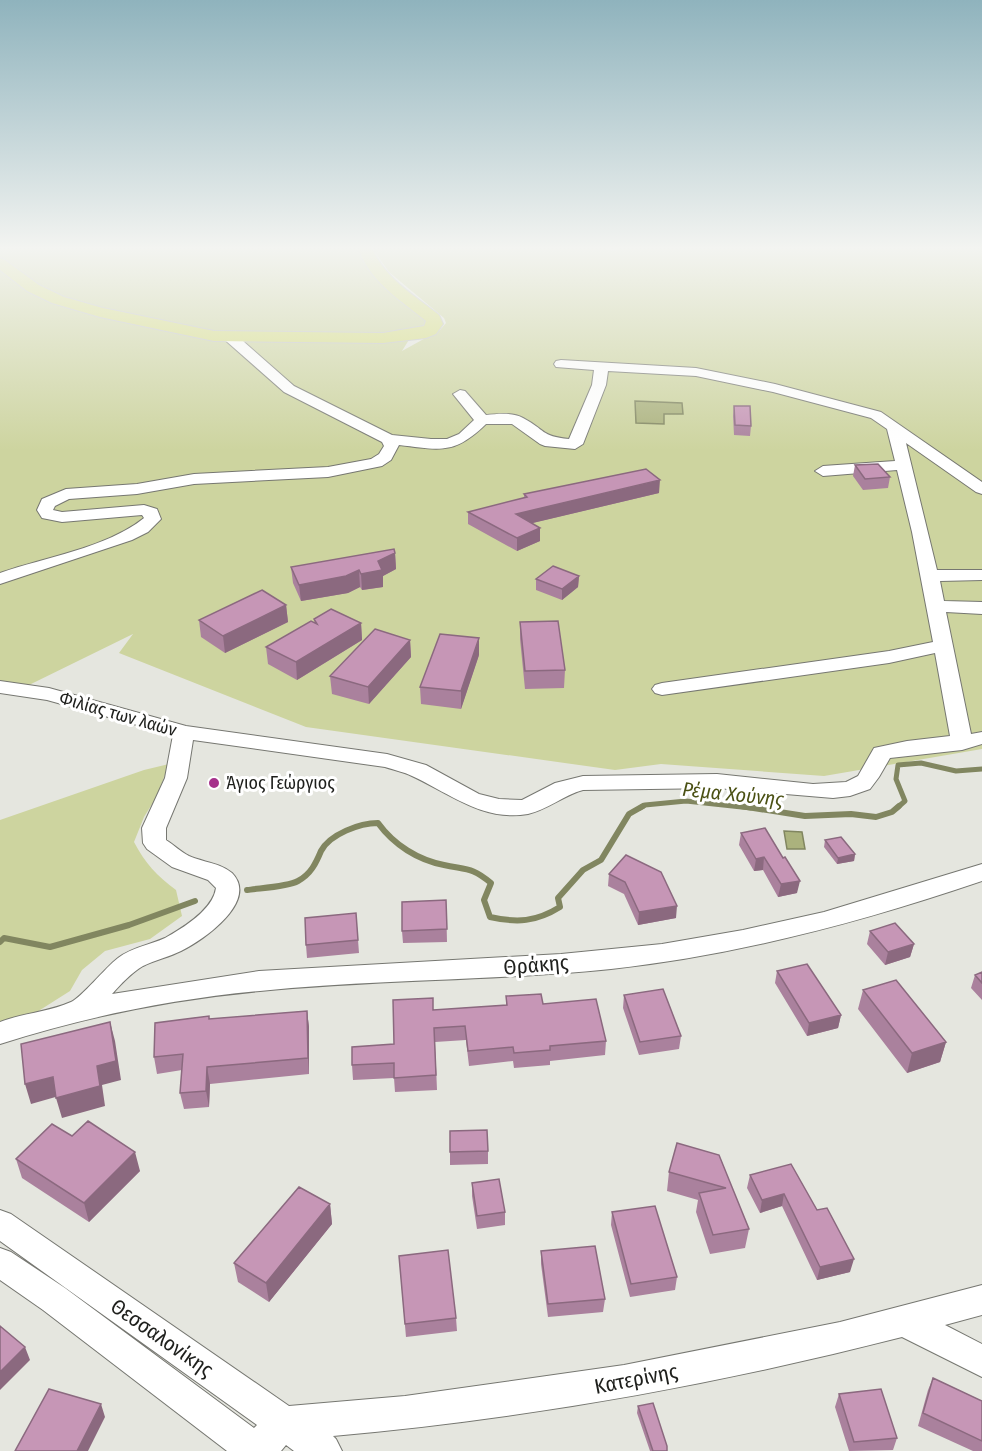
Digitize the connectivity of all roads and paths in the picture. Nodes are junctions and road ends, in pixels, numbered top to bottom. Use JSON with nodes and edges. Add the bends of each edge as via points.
{"nodes":[{"id":1,"x":124,"y":316,"type":"edge"},
{"id":2,"x":429,"y":316,"type":"edge"},
{"id":3,"x":230,"y":337,"type":"junction"},
{"id":4,"x":561,"y":364,"type":"dead end"},
{"id":5,"x":602,"y":367,"type":"junction"},
{"id":6,"x":460,"y":394,"type":"dead end"},
{"id":7,"x":482,"y":420,"type":"junction"},
{"id":8,"x":894,"y":428,"type":"junction"},
{"id":9,"x":388,"y":439,"type":"junction"},
{"id":10,"x":905,"y":465,"type":"junction"},
{"id":11,"x":822,"y":471,"type":"dead end"},
{"id":12,"x":982,"y":489,"type":"edge"},
{"id":13,"x":982,"y":574,"type":"edge"},
{"id":14,"x":929,"y":576,"type":"junction"},
{"id":15,"x":0,"y":579,"type":"edge"},
{"id":16,"x":935,"y":606,"type":"junction"},
{"id":17,"x":982,"y":608,"type":"edge"},
{"id":18,"x":942,"y":646,"type":"junction"},
{"id":19,"x":0,"y":687,"type":"edge"},
{"id":20,"x":662,"y":689,"type":"dead end"},
{"id":21,"x":184,"y":732,"type":"junction"},
{"id":22,"x":972,"y":740,"type":"edge"},
{"id":23,"x":982,"y":872,"type":"edge"},
{"id":24,"x":82,"y":1010,"type":"junction"},
{"id":25,"x":0,"y":1033,"type":"edge"},
{"id":26,"x":0,"y":1224,"type":"edge"},
{"id":27,"x":0,"y":1262,"type":"edge"},
{"id":28,"x":982,"y":1300,"type":"edge"},
{"id":29,"x":905,"y":1323,"type":"junction"},
{"id":30,"x":982,"y":1361,"type":"edge"},
{"id":31,"x":284,"y":1424,"type":"junction"},
{"id":32,"x":256,"y":1451,"type":"edge"},
{"id":33,"x":324,"y":1451,"type":"edge"}],
"edges":[{"from":1,"to":3,"type":"main road"},
{"from":2,"to":3,"type":"main road","via":[[435,324],[432,328],[412,336]]},
{"from":3,"to":9,"type":"street","via":[[289,390]]},
{"from":4,"to":5,"type":"street"},
{"from":5,"to":7,"type":"street","via":[[599,385],[575,444],[545,441],[513,418]]},
{"from":5,"to":8,"type":"street","via":[[696,372],[775,388],[876,416]]},
{"from":6,"to":7,"type":"street"},
{"from":7,"to":9,"type":"street","via":[[450,443]]},
{"from":8,"to":10,"type":"street"},
{"from":8,"to":12,"type":"street"},
{"from":9,"to":15,"type":"street","via":[[392,446],[385,456],[365,466],[328,472],[194,479],[137,489],[66,494],[45,510],[53,516],[133,510],[152,516],[140,530],[118,540]]},
{"from":10,"to":11,"type":"street"},
{"from":10,"to":14,"type":"street"},
{"from":13,"to":14,"type":"street"},
{"from":14,"to":16,"type":"street"},
{"from":16,"to":17,"type":"street"},
{"from":16,"to":18,"type":"street"},
{"from":18,"to":20,"type":"street"},
{"from":18,"to":22,"type":"street"},
{"from":19,"to":21,"type":"street","name":"Φιλίας των λαών","via":[[49,694]]},
{"from":21,"to":22,"type":"street","via":[[387,761],[418,770],[472,800],[526,807],[563,788],[583,783],[719,781],[814,791],[846,789],[862,784],[882,753]]},
{"from":21,"to":24,"type":"street","name":"Φιλίας των λαών","via":[[176,778],[154,828],[155,843],[180,861],[224,880],[227,897],[204,924],[174,944],[133,960]]},
{"from":23,"to":24,"type":"street","name":"Θράκης","via":[[816,923],[661,953],[497,968],[260,981]]},
{"from":24,"to":25,"type":"street"},
{"from":26,"to":31,"type":"street","name":"Θεσσαλονίκης"},
{"from":27,"to":32,"type":"street","name":"Θεσσαλονίκης"},
{"from":28,"to":29,"type":"street","name":"Κατερίνης"},
{"from":29,"to":30,"type":"street"},
{"from":29,"to":31,"type":"street","name":"Κατερίνης","via":[[762,1356],[579,1390],[363,1418]]},
{"from":31,"to":32,"type":"street"},
{"from":31,"to":33,"type":"street","name":"Θεσσαλονίκης"}]}
